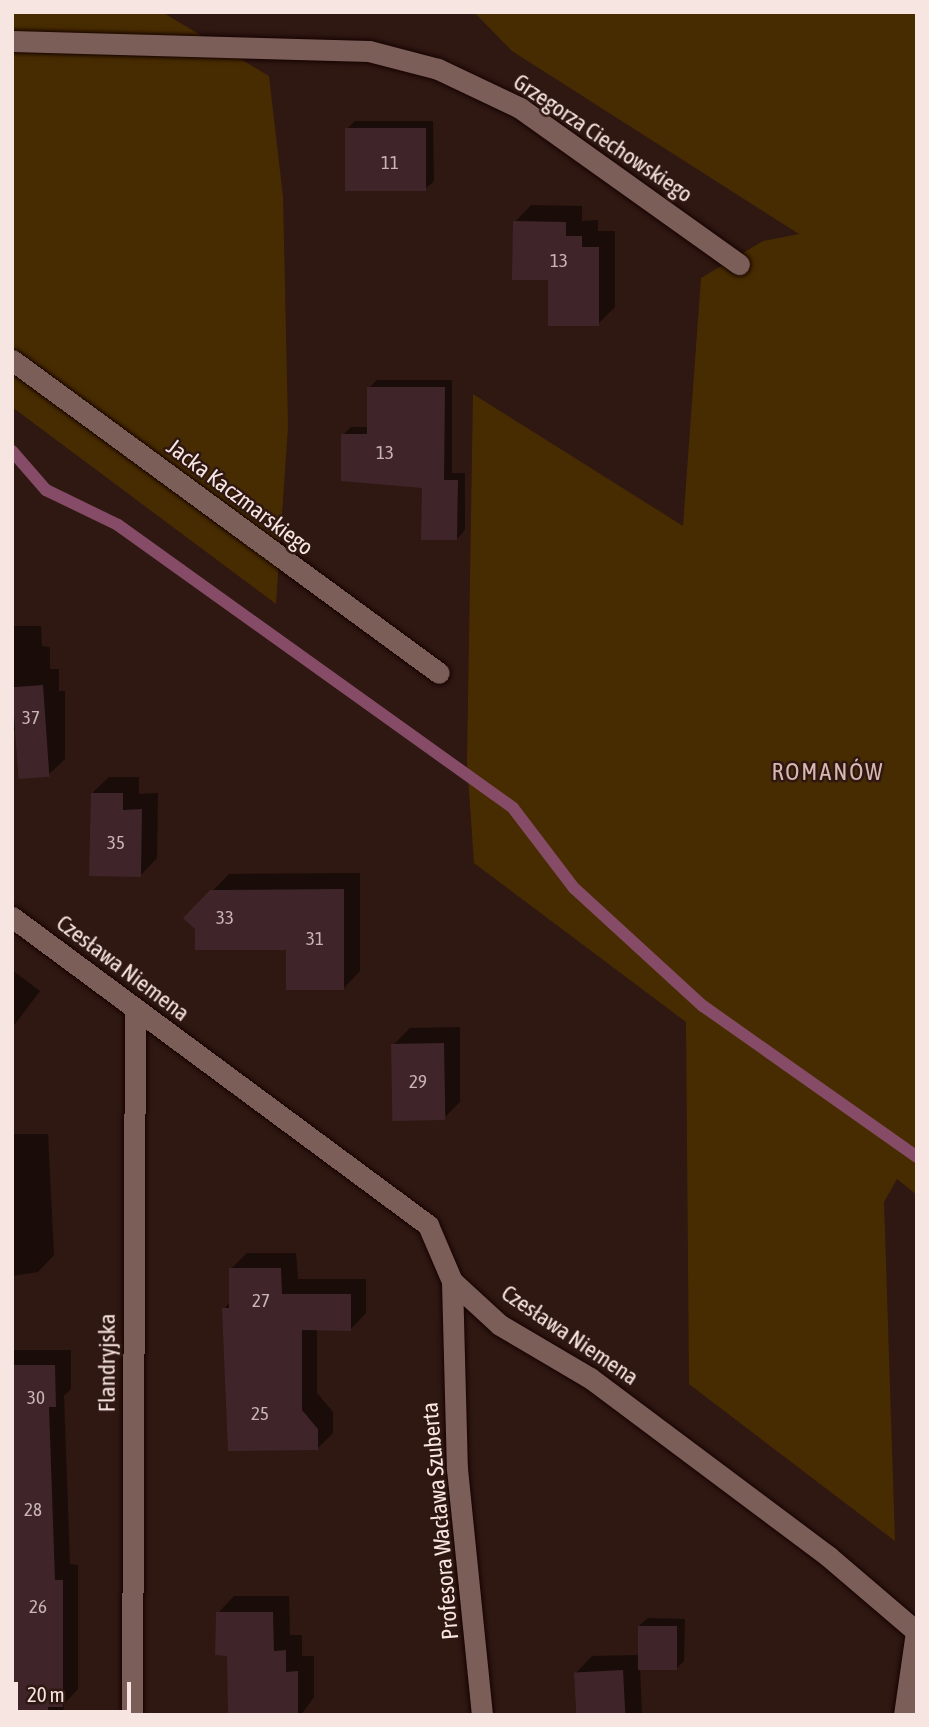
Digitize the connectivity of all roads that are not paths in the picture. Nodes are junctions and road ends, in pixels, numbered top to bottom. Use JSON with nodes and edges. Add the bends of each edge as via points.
{"nodes":[{"id":1,"x":12,"y":41,"type":"edge"},
{"id":2,"x":739,"y":264,"type":"dead end"},
{"id":3,"x":12,"y":360,"type":"edge"},
{"id":4,"x":439,"y":673,"type":"dead end"},
{"id":5,"x":12,"y":917,"type":"edge"},
{"id":6,"x":135,"y":1011,"type":"junction"},
{"id":7,"x":452,"y":1281,"type":"junction"},
{"id":8,"x":917,"y":1632,"type":"edge"},
{"id":9,"x":132,"y":1715,"type":"edge"},
{"id":10,"x":482,"y":1715,"type":"edge"},
{"id":11,"x":904,"y":1715,"type":"edge"}],
"edges":[{"from":1,"to":2,"type":"street","name":"Grzegorza Ciechowskiego","via":[[369,51],[438,69],[520,108]]},
{"from":3,"to":4,"type":"street","name":"Jacka Kaczmarskiego"},
{"from":5,"to":6,"type":"street","name":"Czesława Niemena"},
{"from":6,"to":7,"type":"street","name":"Czesława Niemena","via":[[428,1226]]},
{"from":6,"to":9,"type":"street","name":"Flandryjska"},
{"from":7,"to":8,"type":"street","name":"Czesława Niemena","via":[[500,1325],[590,1378],[828,1556]]},
{"from":7,"to":10,"type":"street","name":"Profesora Wacława Szuberta","via":[[457,1469]]},
{"from":8,"to":11,"type":"street"}]}
